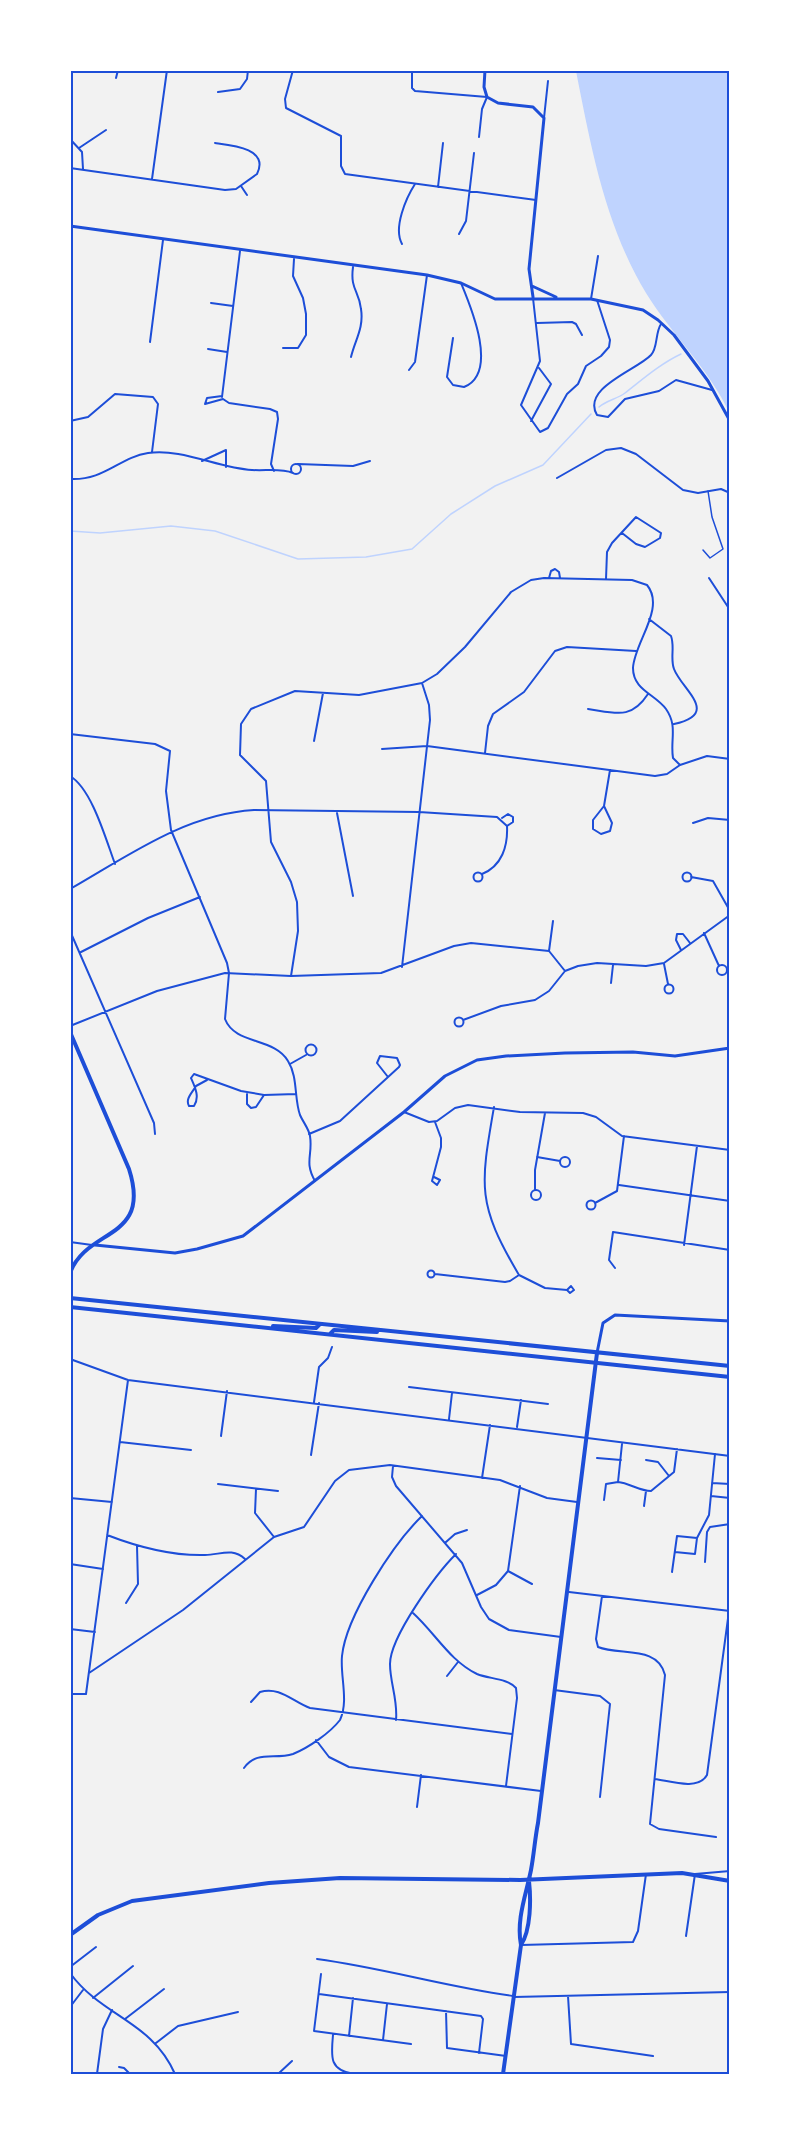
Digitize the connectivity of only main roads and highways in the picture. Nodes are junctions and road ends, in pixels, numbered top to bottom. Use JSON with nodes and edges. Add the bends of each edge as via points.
{"nodes":[{"id":1,"x":70,"y":1032,"type":"edge"},
{"id":2,"x":70,"y":1273,"type":"edge"},
{"id":3,"x":70,"y":1298,"type":"edge"},
{"id":4,"x":70,"y":1307,"type":"edge"},
{"id":5,"x":320,"y":1324,"type":"junction"},
{"id":6,"x":259,"y":1327,"type":"junction"},
{"id":7,"x":387,"y":1331,"type":"junction"},
{"id":8,"x":330,"y":1334,"type":"junction"},
{"id":9,"x":597,"y":1353,"type":"junction"},
{"id":10,"x":595,"y":1364,"type":"junction"},
{"id":11,"x":729,"y":1366,"type":"edge"},
{"id":12,"x":729,"y":1377,"type":"edge"},
{"id":13,"x":529,"y":1880,"type":"junction"},
{"id":14,"x":729,"y":1881,"type":"edge"},
{"id":15,"x":70,"y":1935,"type":"edge"},
{"id":16,"x":503,"y":2074,"type":"edge"}],
"edges":[{"from":1,"to":2,"type":"main road","via":[[134,1185],[133,1205],[126,1220],[80,1255]]},
{"from":3,"to":5,"type":"main road"},
{"from":4,"to":6,"type":"main road"},
{"from":5,"to":6,"type":"main road","via":[[316,1328]]},
{"from":5,"to":7,"type":"main road"},
{"from":6,"to":8,"type":"main road"},
{"from":7,"to":8,"type":"main road","via":[[334,1330]]},
{"from":7,"to":9,"type":"main road"},
{"from":8,"to":10,"type":"main road"},
{"from":9,"to":10,"type":"main road"},
{"from":9,"to":11,"type":"main road"},
{"from":10,"to":12,"type":"main road"},
{"from":10,"to":13,"type":"main road"},
{"from":13,"to":14,"type":"main road","via":[[695,1874]]},
{"from":13,"to":15,"type":"main road","via":[[340,1878],[213,1889],[123,1904]]},
{"from":13,"to":16,"type":"main road","via":[[524,1894]]}]}
